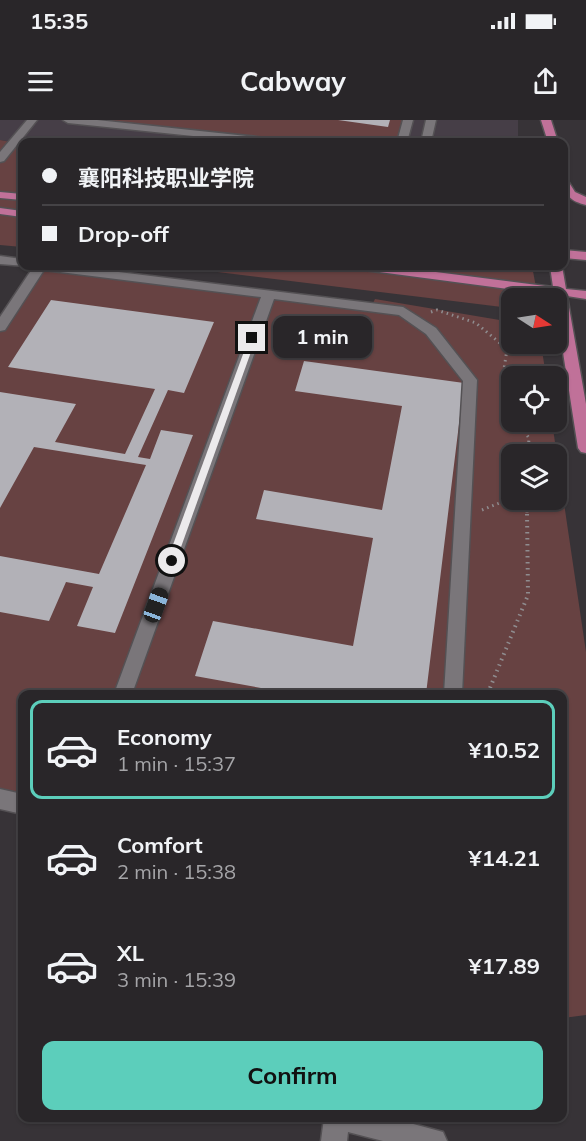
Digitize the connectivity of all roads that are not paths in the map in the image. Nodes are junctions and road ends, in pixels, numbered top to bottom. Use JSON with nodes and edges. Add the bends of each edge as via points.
{"nodes":[{"id":1,"x":32,"y":120,"type":"edge"},
{"id":2,"x":68,"y":120,"type":"edge"},
{"id":3,"x":408,"y":120,"type":"edge"},
{"id":4,"x":432,"y":120,"type":"edge"},
{"id":5,"x":546,"y":120,"type":"edge"},
{"id":6,"x":193,"y":138,"type":"edge"},
{"id":7,"x":403,"y":138,"type":"edge"},
{"id":8,"x":427,"y":138,"type":"edge"},
{"id":9,"x":552,"y":138,"type":"edge"},
{"id":10,"x":0,"y":159,"type":"edge"},
{"id":11,"x":568,"y":189,"type":"edge"},
{"id":12,"x":0,"y":195,"type":"edge"},
{"id":13,"x":18,"y":197,"type":"edge"},
{"id":14,"x":586,"y":202,"type":"edge"},
{"id":15,"x":0,"y":211,"type":"edge"},
{"id":16,"x":18,"y":213,"type":"edge"},
{"id":17,"x":568,"y":254,"type":"edge"},
{"id":18,"x":586,"y":256,"type":"edge"},
{"id":19,"x":0,"y":260,"type":"edge"},
{"id":20,"x":18,"y":262,"type":"edge"},
{"id":21,"x":39,"y":270,"type":"edge"},
{"id":22,"x":74,"y":270,"type":"edge"},
{"id":23,"x":394,"y":270,"type":"edge"},
{"id":24,"x":557,"y":270,"type":"edge"},
{"id":25,"x":531,"y":288,"type":"edge"},
{"id":26,"x":560,"y":288,"type":"edge"},
{"id":27,"x":567,"y":293,"type":"edge"},
{"id":28,"x":268,"y":294,"type":"junction"},
{"id":29,"x":586,"y":295,"type":"edge"},
{"id":30,"x":0,"y":327,"type":"edge"},
{"id":31,"x":567,"y":329,"type":"edge"},
{"id":32,"x":586,"y":448,"type":"edge"},
{"id":33,"x":124,"y":690,"type":"edge"},
{"id":34,"x":453,"y":690,"type":"edge"},
{"id":35,"x":0,"y":799,"type":"edge"},
{"id":36,"x":18,"y":803,"type":"edge"},
{"id":37,"x":336,"y":1122,"type":"edge"},
{"id":38,"x":358,"y":1122,"type":"edge"},
{"id":39,"x":334,"y":1141,"type":"edge"},
{"id":40,"x":434,"y":1141,"type":"edge"}],
"edges":[{"from":1,"to":10,"type":"lane"},
{"from":2,"to":6,"type":"lane"},
{"from":3,"to":7,"type":"lane"},
{"from":4,"to":8,"type":"lane"},
{"from":5,"to":9,"type":"main road"},
{"from":11,"to":14,"type":"main road"},
{"from":12,"to":13,"type":"main road"},
{"from":15,"to":16,"type":"main road"},
{"from":17,"to":18,"type":"main road"},
{"from":19,"to":20,"type":"lane"},
{"from":21,"to":30,"type":"lane"},
{"from":22,"to":28,"type":"lane"},
{"from":23,"to":25,"type":"main road"},
{"from":24,"to":26,"type":"main road"},
{"from":27,"to":29,"type":"main road"},
{"from":28,"to":33,"type":"lane"},
{"from":28,"to":34,"type":"lane","via":[[403,311],[431,331],[470,380]]},
{"from":31,"to":32,"type":"main road"},
{"from":35,"to":36,"type":"lane"},
{"from":37,"to":39,"type":"lane"},
{"from":38,"to":40,"type":"lane"}]}
